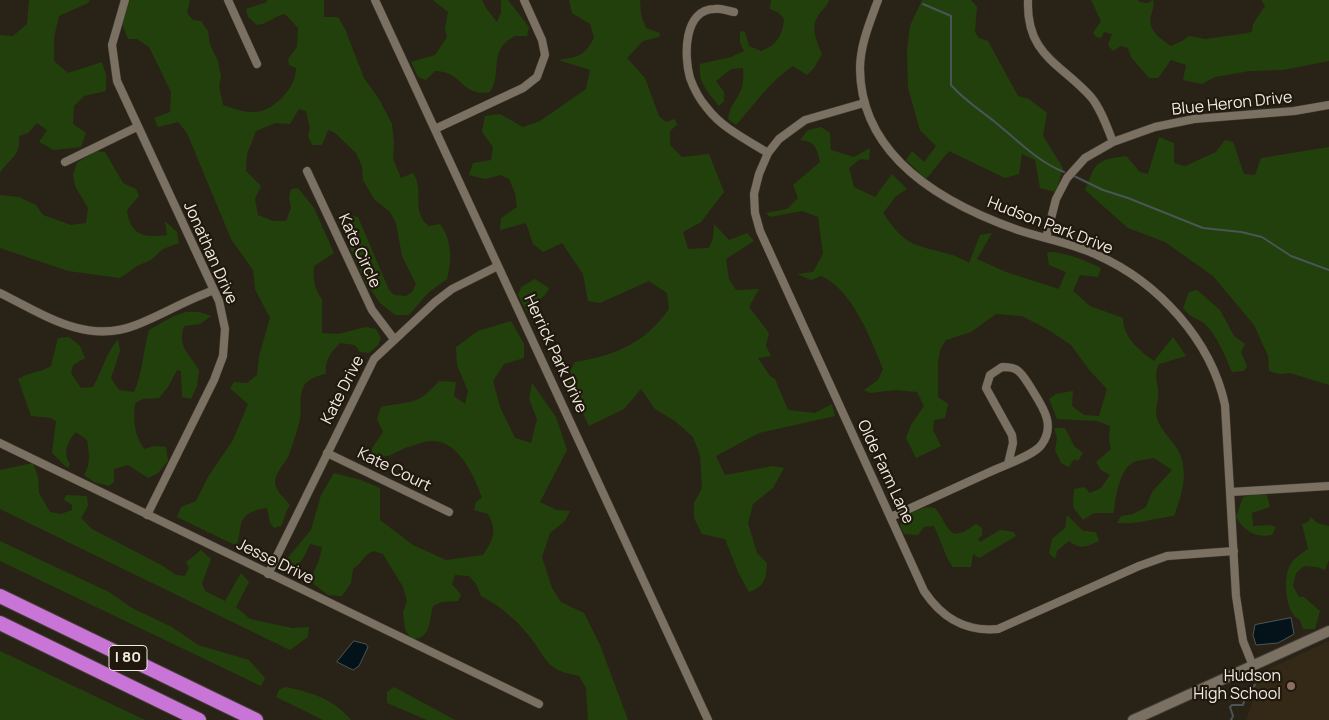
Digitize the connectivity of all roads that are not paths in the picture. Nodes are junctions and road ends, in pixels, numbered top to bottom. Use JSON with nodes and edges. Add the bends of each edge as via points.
{"nodes":[{"id":1,"x":125,"y":0,"type":"edge"},
{"id":2,"x":228,"y":0,"type":"edge"},
{"id":3,"x":375,"y":0,"type":"edge"},
{"id":4,"x":524,"y":0,"type":"edge"},
{"id":5,"x":878,"y":0,"type":"edge"},
{"id":6,"x":1028,"y":0,"type":"edge"},
{"id":7,"x":734,"y":12,"type":"dead end"},
{"id":8,"x":257,"y":64,"type":"dead end"},
{"id":9,"x":864,"y":103,"type":"junction"},
{"id":10,"x":1329,"y":105,"type":"edge"},
{"id":11,"x":137,"y":127,"type":"junction"},
{"id":12,"x":435,"y":129,"type":"junction"},
{"id":13,"x":1113,"y":142,"type":"junction"},
{"id":14,"x":768,"y":153,"type":"junction"},
{"id":15,"x":65,"y":162,"type":"dead end"},
{"id":16,"x":307,"y":171,"type":"dead end"},
{"id":17,"x":1046,"y":238,"type":"junction"},
{"id":18,"x":498,"y":266,"type":"junction"},
{"id":19,"x":212,"y":291,"type":"junction"},
{"id":20,"x":0,"y":293,"type":"edge"},
{"id":21,"x":394,"y":339,"type":"junction"},
{"id":22,"x":0,"y":443,"type":"edge"},
{"id":23,"x":327,"y":453,"type":"junction"},
{"id":24,"x":1008,"y":464,"type":"junction"},
{"id":25,"x":1328,"y":484,"type":"edge"},
{"id":26,"x":1231,"y":492,"type":"junction"},
{"id":27,"x":449,"y":512,"type":"dead end"},
{"id":28,"x":147,"y":515,"type":"junction"},
{"id":29,"x":891,"y":517,"type":"junction"},
{"id":30,"x":1234,"y":551,"type":"junction"},
{"id":31,"x":268,"y":574,"type":"junction"},
{"id":32,"x":0,"y":596,"type":"edge"},
{"id":33,"x":0,"y":624,"type":"edge"},
{"id":34,"x":1329,"y":631,"type":"edge"},
{"id":35,"x":1253,"y":666,"type":"junction"},
{"id":36,"x":539,"y":704,"type":"dead end"},
{"id":37,"x":198,"y":720,"type":"edge"},
{"id":38,"x":256,"y":720,"type":"edge"},
{"id":39,"x":708,"y":720,"type":"edge"},
{"id":40,"x":1133,"y":720,"type":"edge"}],
"edges":[{"from":1,"to":11,"type":"street","name":"Jonathan Drive","via":[[115,30],[112,56],[117,81]]},
{"from":2,"to":8,"type":"street"},
{"from":3,"to":12,"type":"street","name":"Herrick Park Drive"},
{"from":4,"to":12,"type":"street","via":[[542,40],[544,55],[540,72],[523,88]]},
{"from":5,"to":9,"type":"street","name":"Hudson Park Drive","via":[[862,51],[860,68]]},
{"from":6,"to":13,"type":"street","via":[[1029,22],[1039,45],[1054,65],[1092,99]]},
{"from":7,"to":14,"type":"street","via":[[713,8],[695,19],[688,38],[690,79],[698,97],[716,118]]},
{"from":9,"to":14,"type":"street","name":"Olde Farm Lane","via":[[805,120],[788,131]]},
{"from":9,"to":17,"type":"street","name":"Hudson Park Drive","via":[[880,139],[893,157],[916,176],[986,218]]},
{"from":10,"to":13,"type":"street","name":"Blue Heron Drive","via":[[1294,111],[1194,118]]},
{"from":11,"to":15,"type":"street"},
{"from":11,"to":19,"type":"street","name":"Jonathan Drive"},
{"from":12,"to":18,"type":"street","name":"Herrick Park Drive"},
{"from":13,"to":17,"type":"street","name":"Blue Heron Drive","via":[[1085,158],[1067,178],[1056,199]]},
{"from":14,"to":29,"type":"street","name":"Olde Farm Lane","via":[[754,194],[760,232]]},
{"from":16,"to":21,"type":"street","name":"Kate Circle","via":[[372,310]]},
{"from":17,"to":26,"type":"street","name":"Hudson Park Drive","via":[[1098,255],[1120,268],[1164,301],[1194,336],[1209,359],[1223,393]]},
{"from":18,"to":21,"type":"street","name":"Kate Drive","via":[[452,289]]},
{"from":18,"to":39,"type":"street","name":"Herrick Park Drive"},
{"from":19,"to":20,"type":"street","via":[[134,326],[111,332],[65,325]]},
{"from":19,"to":28,"type":"street","name":"Jonathan Drive","via":[[219,301],[224,321],[223,356]]},
{"from":21,"to":23,"type":"street","name":"Kate Drive","via":[[366,371]]},
{"from":22,"to":28,"type":"street","name":"Jesse Drive"},
{"from":23,"to":27,"type":"street","name":"Kate Court"},
{"from":23,"to":31,"type":"street","name":"Kate Drive"},
{"from":24,"to":24,"type":"street","via":[[1041,446],[1048,435],[1048,425],[1044,409],[1022,375],[1017,370],[1002,367],[990,374],[986,388],[1012,435]]},
{"from":24,"to":29,"type":"street"},
{"from":25,"to":26,"type":"street"},
{"from":26,"to":30,"type":"street","name":"Hudson Park Drive"},
{"from":28,"to":31,"type":"street","name":"Jesse Drive"},
{"from":29,"to":30,"type":"street","name":"Olde Farm Lane","via":[[932,603],[954,622],[980,630],[1011,625],[1167,556]]},
{"from":30,"to":35,"type":"street","name":"Hudson Park Drive","via":[[1239,625]]},
{"from":31,"to":36,"type":"street","name":"Jesse Drive"},
{"from":32,"to":38,"type":"highway","number":"I 80"},
{"from":33,"to":37,"type":"highway","number":"I 80"},
{"from":34,"to":35,"type":"street"},
{"from":35,"to":40,"type":"street"}]}
